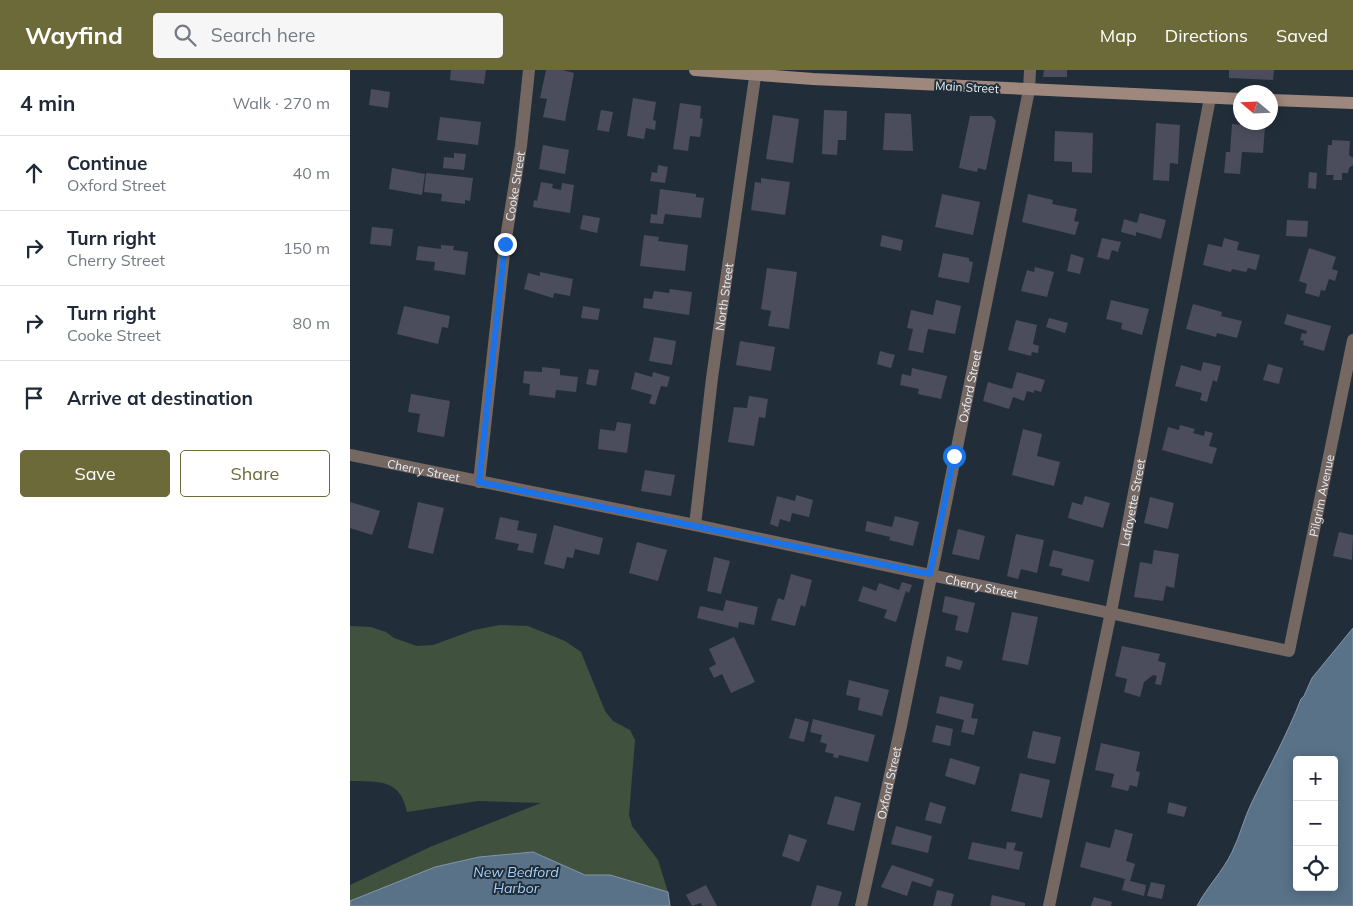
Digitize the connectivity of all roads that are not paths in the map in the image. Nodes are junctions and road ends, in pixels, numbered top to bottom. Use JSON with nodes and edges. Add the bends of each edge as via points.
{"nodes":[{"id":1,"x":529,"y":70,"type":"edge"},
{"id":2,"x":695,"y":70,"type":"edge"},
{"id":3,"x":1030,"y":70,"type":"edge"},
{"id":4,"x":755,"y":73,"type":"edge"},
{"id":5,"x":1029,"y":90,"type":"junction"},
{"id":6,"x":1210,"y":98,"type":"junction"},
{"id":7,"x":1233,"y":99,"type":"edge"},
{"id":8,"x":1278,"y":100,"type":"edge"},
{"id":9,"x":1353,"y":103,"type":"edge"},
{"id":10,"x":1353,"y":340,"type":"edge"},
{"id":11,"x":350,"y":455,"type":"edge"},
{"id":12,"x":479,"y":482,"type":"junction"},
{"id":13,"x":695,"y":524,"type":"junction"},
{"id":14,"x":930,"y":574,"type":"junction"},
{"id":15,"x":1111,"y":612,"type":"junction"},
{"id":16,"x":1289,"y":651,"type":"joint"},
{"id":17,"x":861,"y":906,"type":"edge"},
{"id":18,"x":1048,"y":906,"type":"edge"}],
"edges":[{"from":1,"to":12,"type":"street","name":"Cooke Street","via":[[505,244]]},
{"from":2,"to":4,"type":"main road","name":"Main Street"},
{"from":3,"to":5,"type":"street","name":"Oxford Street"},
{"from":4,"to":5,"type":"main road","name":"Main Street"},
{"from":4,"to":13,"type":"street","name":"North Street"},
{"from":5,"to":6,"type":"main road","name":"Main Street"},
{"from":5,"to":14,"type":"street","name":"Oxford Street"},
{"from":6,"to":7,"type":"main road","name":"Main Street"},
{"from":6,"to":15,"type":"street","name":"Lafayette Street"},
{"from":8,"to":9,"type":"main road"},
{"from":10,"to":16,"type":"street","name":"Pilgrim Avenue"},
{"from":11,"to":12,"type":"street","name":"Cherry Street"},
{"from":12,"to":13,"type":"street","name":"Cherry Street"},
{"from":13,"to":14,"type":"street","name":"Cherry Street"},
{"from":14,"to":15,"type":"street","name":"Cherry Street"},
{"from":14,"to":17,"type":"street","name":"Oxford Street","via":[[901,726]]},
{"from":15,"to":16,"type":"street","name":"Cherry Street"},
{"from":15,"to":18,"type":"street","name":"Lafayette Street"}]}
